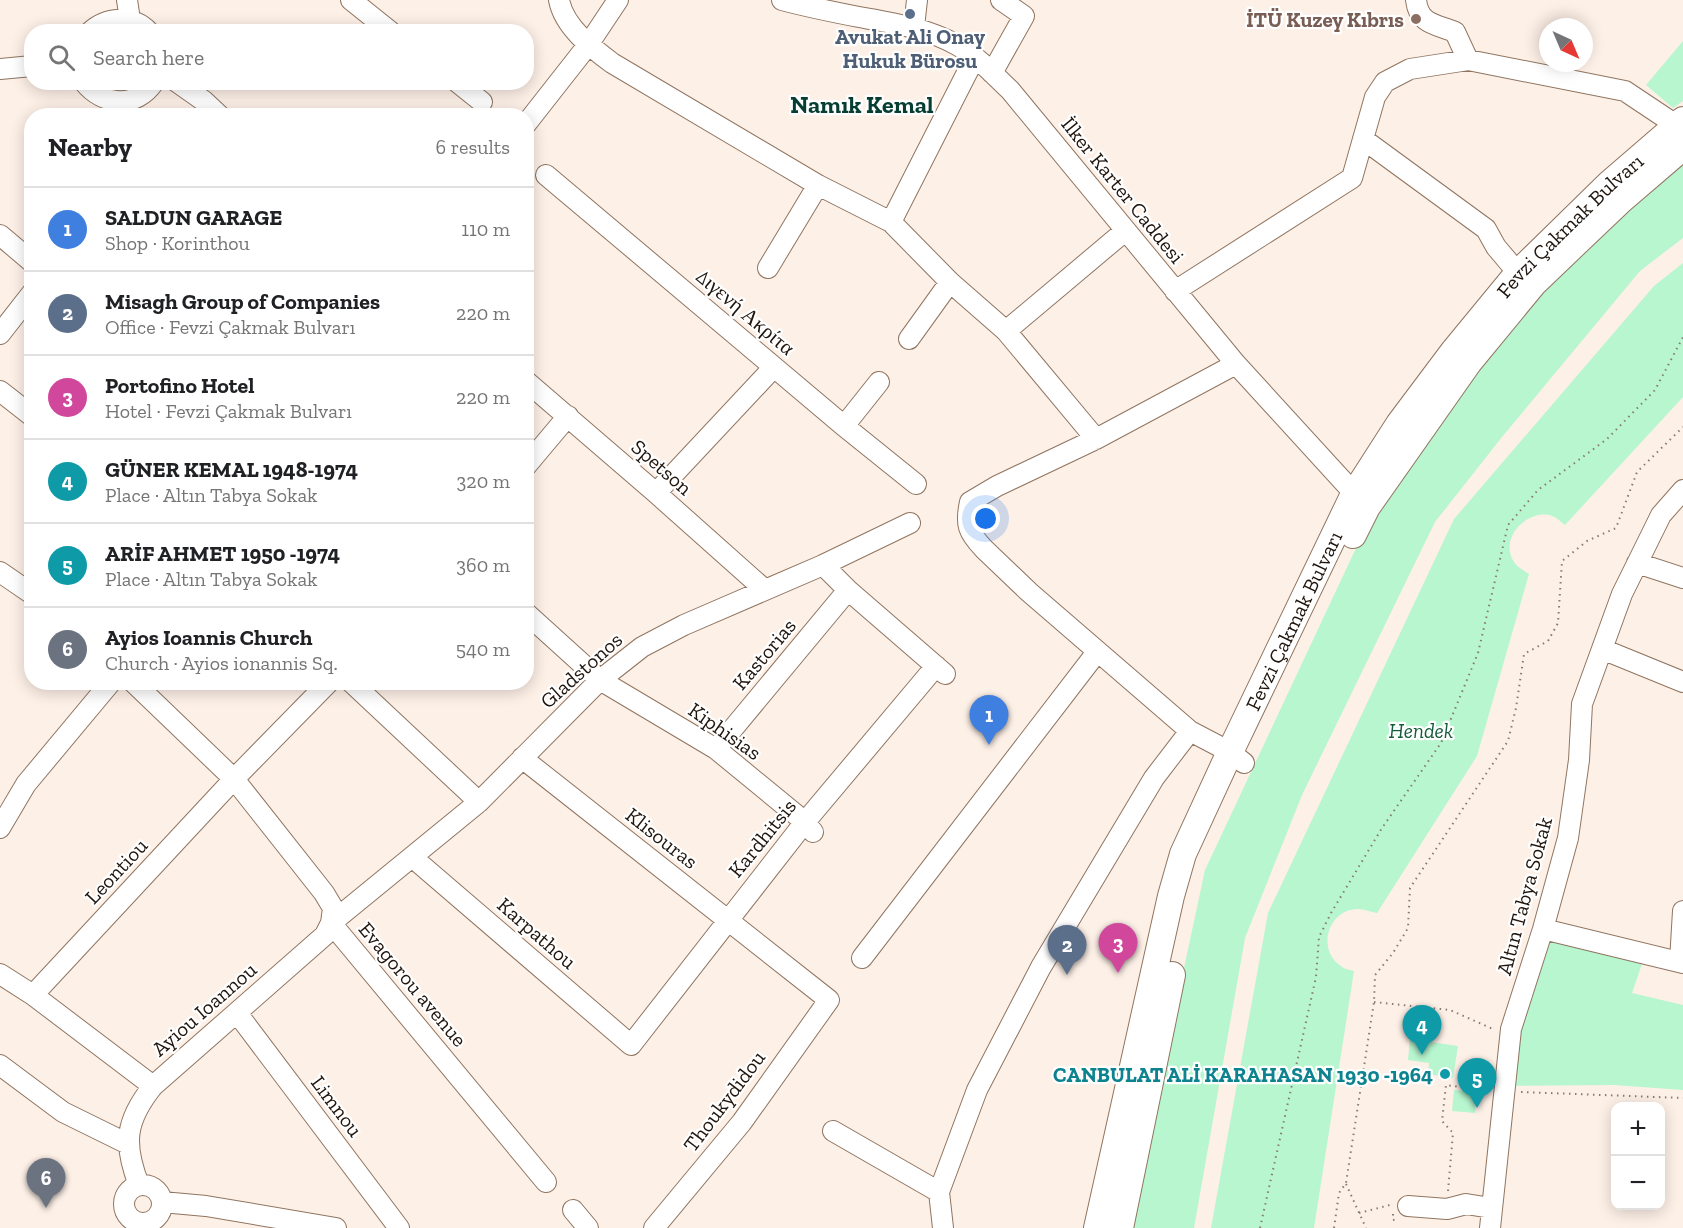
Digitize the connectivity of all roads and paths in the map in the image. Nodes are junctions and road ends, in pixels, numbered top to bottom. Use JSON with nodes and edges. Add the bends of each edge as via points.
{"nodes":[{"id":1,"x":127,"y":0,"type":"edge"},
{"id":2,"x":351,"y":0,"type":"edge"},
{"id":3,"x":559,"y":0,"type":"edge"},
{"id":4,"x":618,"y":0,"type":"edge"},
{"id":5,"x":782,"y":0,"type":"edge"},
{"id":6,"x":917,"y":0,"type":"edge"},
{"id":7,"x":1001,"y":0,"type":"edge"},
{"id":8,"x":1416,"y":0,"type":"edge"},
{"id":9,"x":130,"y":20,"type":"junction"},
{"id":10,"x":100,"y":24,"type":"edge"},
{"id":11,"x":139,"y":24,"type":"edge"},
{"id":12,"x":381,"y":24,"type":"edge"},
{"id":13,"x":914,"y":27,"type":"junction"},
{"id":14,"x":588,"y":45,"type":"junction"},
{"id":15,"x":975,"y":57,"type":"junction"},
{"id":16,"x":1468,"y":60,"type":"junction"},
{"id":17,"x":24,"y":67,"type":"edge"},
{"id":18,"x":0,"y":69,"type":"edge"},
{"id":19,"x":992,"y":73,"type":"junction"},
{"id":20,"x":91,"y":90,"type":"edge"},
{"id":21,"x":147,"y":90,"type":"edge"},
{"id":22,"x":188,"y":90,"type":"edge"},
{"id":23,"x":467,"y":90,"type":"edge"},
{"id":24,"x":482,"y":102,"type":"dead end"},
{"id":25,"x":100,"y":107,"type":"edge"},
{"id":26,"x":211,"y":108,"type":"edge"},
{"id":27,"x":534,"y":114,"type":"edge"},
{"id":28,"x":1681,"y":131,"type":"edge"},
{"id":29,"x":1363,"y":139,"type":"junction"},
{"id":30,"x":546,"y":175,"type":"dead end"},
{"id":31,"x":818,"y":185,"type":"junction"},
{"id":32,"x":891,"y":222,"type":"junction"},
{"id":33,"x":1125,"y":231,"type":"junction"},
{"id":34,"x":0,"y":235,"type":"edge"},
{"id":35,"x":24,"y":255,"type":"edge"},
{"id":36,"x":768,"y":268,"type":"dead end"},
{"id":37,"x":1518,"y":273,"type":"junction"},
{"id":38,"x":950,"y":282,"type":"junction"},
{"id":39,"x":1175,"y":291,"type":"junction"},
{"id":40,"x":24,"y":303,"type":"edge"},
{"id":41,"x":1006,"y":331,"type":"junction"},
{"id":42,"x":0,"y":334,"type":"edge"},
{"id":43,"x":1683,"y":337,"type":"edge"},
{"id":44,"x":909,"y":339,"type":"dead end"},
{"id":45,"x":1236,"y":364,"type":"junction"},
{"id":46,"x":774,"y":367,"type":"junction"},
{"id":47,"x":879,"y":382,"type":"dead end"},
{"id":48,"x":534,"y":388,"type":"edge"},
{"id":49,"x":0,"y":391,"type":"edge"},
{"id":50,"x":24,"y":410,"type":"edge"},
{"id":51,"x":568,"y":416,"type":"junction"},
{"id":52,"x":844,"y":426,"type":"junction"},
{"id":53,"x":1683,"y":427,"type":"edge"},
{"id":54,"x":1096,"y":439,"type":"junction"},
{"id":55,"x":534,"y":456,"type":"edge"},
{"id":56,"x":916,"y":484,"type":"dead end"},
{"id":57,"x":1683,"y":490,"type":"edge"},
{"id":58,"x":656,"y":492,"type":"junction"},
{"id":59,"x":1360,"y":500,"type":"junction"},
{"id":60,"x":910,"y":523,"type":"dead end"},
{"id":61,"x":1637,"y":563,"type":"junction"},
{"id":62,"x":823,"y":565,"type":"junction"},
{"id":63,"x":0,"y":572,"type":"edge"},
{"id":64,"x":1683,"y":578,"type":"edge"},
{"id":65,"x":24,"y":588,"type":"edge"},
{"id":66,"x":765,"y":590,"type":"junction"},
{"id":67,"x":848,"y":590,"type":"junction"},
{"id":68,"x":534,"y":620,"type":"edge"},
{"id":69,"x":1602,"y":649,"type":"junction"},
{"id":70,"x":1097,"y":652,"type":"junction"},
{"id":71,"x":600,"y":680,"type":"junction"},
{"id":72,"x":1683,"y":682,"type":"edge"},
{"id":73,"x":104,"y":690,"type":"edge"},
{"id":74,"x":141,"y":690,"type":"edge"},
{"id":75,"x":321,"y":690,"type":"edge"},
{"id":76,"x":360,"y":690,"type":"edge"},
{"id":77,"x":1190,"y":731,"type":"junction"},
{"id":78,"x":716,"y":749,"type":"junction"},
{"id":79,"x":1237,"y":757,"type":"junction"},
{"id":80,"x":522,"y":758,"type":"junction"},
{"id":81,"x":234,"y":779,"type":"junction"},
{"id":82,"x":479,"y":802,"type":"junction"},
{"id":83,"x":809,"y":827,"type":"junction"},
{"id":84,"x":0,"y":828,"type":"edge"},
{"id":85,"x":412,"y":857,"type":"junction"},
{"id":86,"x":1683,"y":911,"type":"edge"},
{"id":87,"x":728,"y":920,"type":"junction"},
{"id":88,"x":331,"y":923,"type":"junction"},
{"id":89,"x":1543,"y":929,"type":"junction"},
{"id":90,"x":862,"y":958,"type":"dead end"},
{"id":91,"x":1681,"y":962,"type":"edge"},
{"id":92,"x":0,"y":974,"type":"edge"},
{"id":93,"x":33,"y":995,"type":"junction"},
{"id":94,"x":829,"y":1000,"type":"joint"},
{"id":95,"x":1374,"y":1002,"type":"junction"},
{"id":96,"x":237,"y":1013,"type":"junction"},
{"id":97,"x":1511,"y":1029,"type":"junction"},
{"id":98,"x":631,"y":1045,"type":"joint"},
{"id":99,"x":0,"y":1065,"type":"edge"},
{"id":100,"x":153,"y":1086,"type":"junction"},
{"id":101,"x":1487,"y":1091,"type":"dead end"},
{"id":102,"x":1515,"y":1092,"type":"dead end"},
{"id":103,"x":1683,"y":1098,"type":"edge"},
{"id":104,"x":833,"y":1131,"type":"dead end"},
{"id":105,"x":128,"y":1144,"type":"junction"},
{"id":106,"x":546,"y":1182,"type":"dead end"},
{"id":107,"x":1346,"y":1183,"type":"junction"},
{"id":108,"x":139,"y":1185,"type":"junction"},
{"id":109,"x":939,"y":1192,"type":"junction"},
{"id":110,"x":162,"y":1202,"type":"junction"},
{"id":111,"x":1398,"y":1206,"type":"joint"},
{"id":112,"x":1491,"y":1208,"type":"junction"},
{"id":113,"x":1447,"y":1209,"type":"junction"},
{"id":114,"x":573,"y":1210,"type":"dead end"},
{"id":115,"x":1359,"y":1213,"type":"junction"},
{"id":116,"x":126,"y":1224,"type":"edge"},
{"id":117,"x":330,"y":1228,"type":"edge"},
{"id":118,"x":399,"y":1228,"type":"edge"},
{"id":119,"x":588,"y":1228,"type":"edge"},
{"id":120,"x":654,"y":1228,"type":"edge"},
{"id":121,"x":943,"y":1228,"type":"edge"},
{"id":122,"x":1097,"y":1228,"type":"edge"},
{"id":123,"x":1120,"y":1228,"type":"edge"},
{"id":124,"x":1260,"y":1228,"type":"edge"},
{"id":125,"x":1334,"y":1228,"type":"edge"},
{"id":126,"x":1366,"y":1228,"type":"edge"},
{"id":127,"x":1490,"y":1228,"type":"edge"}],
"edges":[{"from":1,"to":9,"type":"street"},
{"from":2,"to":12,"type":"street"},
{"from":3,"to":14,"type":"street"},
{"from":4,"to":14,"type":"street"},
{"from":5,"to":13,"type":"street","name":"İlker Karter Caddesi"},
{"from":6,"to":13,"type":"street"},
{"from":7,"to":19,"type":"street","via":[[1024,16]]},
{"from":8,"to":16,"type":"street","via":[[1417,9],[1428,21],[1455,32]]},
{"from":9,"to":10,"type":"street"},
{"from":9,"to":11,"type":"street"},
{"from":13,"to":15,"type":"street","name":"İlker Karter Caddesi","via":[[944,38]]},
{"from":14,"to":27,"type":"street"},
{"from":14,"to":31,"type":"street","via":[[646,85]]},
{"from":15,"to":19,"type":"street","name":"İlker Karter Caddesi"},
{"from":15,"to":32,"type":"street"},
{"from":16,"to":28,"type":"street","via":[[1625,91]]},
{"from":16,"to":29,"type":"street","via":[[1410,69],[1384,82]]},
{"from":17,"to":18,"type":"street"},
{"from":19,"to":33,"type":"street","name":"İlker Karter Caddesi"},
{"from":20,"to":25,"type":"street"},
{"from":21,"to":25,"type":"street","via":[[142,96],[111,101]]},
{"from":22,"to":26,"type":"street"},
{"from":23,"to":24,"type":"street"},
{"from":28,"to":37,"type":"main road","name":"Fevzi Çakmak Bulvarı","via":[[1610,183]]},
{"from":28,"to":59,"type":"main road","name":"Fevzi Çakmak Bulvarı","via":[[1621,200],[1534,284]]},
{"from":29,"to":37,"type":"street","via":[[1486,229]]},
{"from":29,"to":39,"type":"street","via":[[1352,178]]},
{"from":30,"to":46,"type":"street","name":"Διγενή Ακρίτα"},
{"from":31,"to":32,"type":"street"},
{"from":31,"to":36,"type":"street"},
{"from":32,"to":38,"type":"street"},
{"from":33,"to":39,"type":"street","name":"İlker Karter Caddesi"},
{"from":33,"to":41,"type":"street"},
{"from":34,"to":35,"type":"street"},
{"from":37,"to":59,"type":"main road","name":"Fevzi Çakmak Bulvarı","via":[[1399,424]]},
{"from":38,"to":41,"type":"street"},
{"from":38,"to":44,"type":"street"},
{"from":39,"to":45,"type":"street","name":"İlker Karter Caddesi"},
{"from":40,"to":42,"type":"street"},
{"from":41,"to":54,"type":"street"},
{"from":43,"to":124,"type":"path","via":[[1655,390],[1607,439],[1538,490],[1508,525],[1478,653],[1441,743],[1382,828],[1319,937],[1316,977]]},
{"from":45,"to":54,"type":"street"},
{"from":45,"to":59,"type":"street","name":"İlker Karter Caddesi"},
{"from":46,"to":52,"type":"street","name":"Διγενή Ακρίτα"},
{"from":46,"to":58,"type":"street"},
{"from":47,"to":52,"type":"street"},
{"from":48,"to":51,"type":"street","name":"Spetson"},
{"from":49,"to":50,"type":"street"},
{"from":51,"to":55,"type":"street"},
{"from":51,"to":58,"type":"street","name":"Spetson"},
{"from":52,"to":56,"type":"street","name":"Διγενή Ακρίτα"},
{"from":53,"to":95,"type":"path","via":[[1637,472],[1616,528],[1587,541],[1562,561],[1558,623],[1548,642],[1524,654],[1508,741],[1410,888],[1407,928],[1375,975]]},
{"from":54,"to":70,"type":"street","via":[[970,502],[966,518],[970,534],[984,549]]},
{"from":57,"to":61,"type":"street","name":"Altın Tabya Sokak","via":[[1661,514]]},
{"from":58,"to":66,"type":"street","name":"Spetson"},
{"from":59,"to":79,"type":"main road","name":"Fevzi Çakmak Bulvarı"},
{"from":60,"to":62,"type":"street","name":"Gladstonos"},
{"from":61,"to":64,"type":"street"},
{"from":61,"to":69,"type":"street","name":"Altın Tabya Sokak"},
{"from":62,"to":66,"type":"street","name":"Gladstonos"},
{"from":62,"to":67,"type":"street"},
{"from":63,"to":65,"type":"street"},
{"from":66,"to":71,"type":"street","name":"Gladstonos","via":[[642,647]]},
{"from":67,"to":78,"type":"street","name":"Kastorias"},
{"from":67,"to":83,"type":"street","name":"Kardhitsis","via":[[940,670]]},
{"from":68,"to":71,"type":"street","name":"Kiphisias"},
{"from":69,"to":72,"type":"street"},
{"from":69,"to":89,"type":"street","name":"Altın Tabya Sokak","via":[[1582,704],[1568,838]]},
{"from":70,"to":77,"type":"street"},
{"from":70,"to":90,"type":"street"},
{"from":71,"to":78,"type":"street","name":"Kiphisias"},
{"from":71,"to":80,"type":"street","name":"Gladstonos"},
{"from":73,"to":84,"type":"street","via":[[26,784]]},
{"from":74,"to":81,"type":"street","name":"Evagorou avenue"},
{"from":75,"to":81,"type":"street","name":"Leontiou"},
{"from":76,"to":82,"type":"street"},
{"from":77,"to":79,"type":"street"},
{"from":77,"to":109,"type":"street","via":[[1154,778],[1041,968],[977,1090]]},
{"from":78,"to":83,"type":"street","name":"Kiphisias"},
{"from":79,"to":122,"type":"main road","name":"Fevzi Çakmak Bulvarı","via":[[1184,854],[1171,896]]},
{"from":79,"to":123,"type":"main road","name":"Fevzi Çakmak Bulvarı","via":[[1186,903]]},
{"from":80,"to":82,"type":"street","name":"Gladstonos"},
{"from":80,"to":87,"type":"street","name":"Klisouras"},
{"from":81,"to":88,"type":"street","name":"Evagorou avenue","via":[[324,893],[333,908]]},
{"from":81,"to":93,"type":"street","name":"Leontiou"},
{"from":82,"to":85,"type":"street","name":"Gladstonos"},
{"from":83,"to":87,"type":"street","name":"Kardhitsis"},
{"from":85,"to":88,"type":"street","name":"Gladstonos"},
{"from":85,"to":98,"type":"street","name":"Karpathou"},
{"from":86,"to":91,"type":"street"},
{"from":87,"to":94,"type":"street","name":"Klisouras"},
{"from":87,"to":98,"type":"street","name":"Kardhitsis"},
{"from":88,"to":96,"type":"street","name":"Ayiou Ioannou","via":[[325,935]]},
{"from":88,"to":106,"type":"street","name":"Evagorou avenue"},
{"from":89,"to":91,"type":"street"},
{"from":89,"to":97,"type":"street","name":"Altın Tabya Sokak"},
{"from":92,"to":93,"type":"street"},
{"from":93,"to":100,"type":"street"},
{"from":94,"to":120,"type":"street","name":"Thoukydidou","via":[[742,1122]]},
{"from":95,"to":97,"type":"path","via":[[1450,1010],[1492,1029]]},
{"from":95,"to":107,"type":"path"},
{"from":96,"to":100,"type":"street","name":"Ayiou Ioannou"},
{"from":96,"to":118,"type":"street","name":"Limnou"},
{"from":97,"to":112,"type":"street","name":"Altın Tabya Sokak"},
{"from":99,"to":105,"type":"street","via":[[63,1112]]},
{"from":100,"to":105,"type":"street","name":"Ayiou Ioannou","via":[[132,1122]]},
{"from":101,"to":113,"type":"path","via":[[1446,1085],[1442,1120],[1453,1133]]},
{"from":102,"to":103,"type":"path"},
{"from":104,"to":109,"type":"street"},
{"from":105,"to":108,"type":"street"},
{"from":107,"to":115,"type":"path"},
{"from":107,"to":125,"type":"path","via":[[1339,1193]]},
{"from":108,"to":110,"type":"street","via":[[157,1191]]},
{"from":108,"to":116,"type":"street","via":[[128,1191],[123,1203]]},
{"from":109,"to":121,"type":"street"},
{"from":110,"to":116,"type":"street","via":[[159,1215],[149,1222]]},
{"from":110,"to":117,"type":"street"},
{"from":111,"to":113,"type":"street"},
{"from":111,"to":115,"type":"path"},
{"from":112,"to":113,"type":"street","via":[[1466,1204]]},
{"from":112,"to":127,"type":"street","name":"Altın Tabya Sokak"},
{"from":114,"to":119,"type":"street"},
{"from":115,"to":126,"type":"path"}]}
